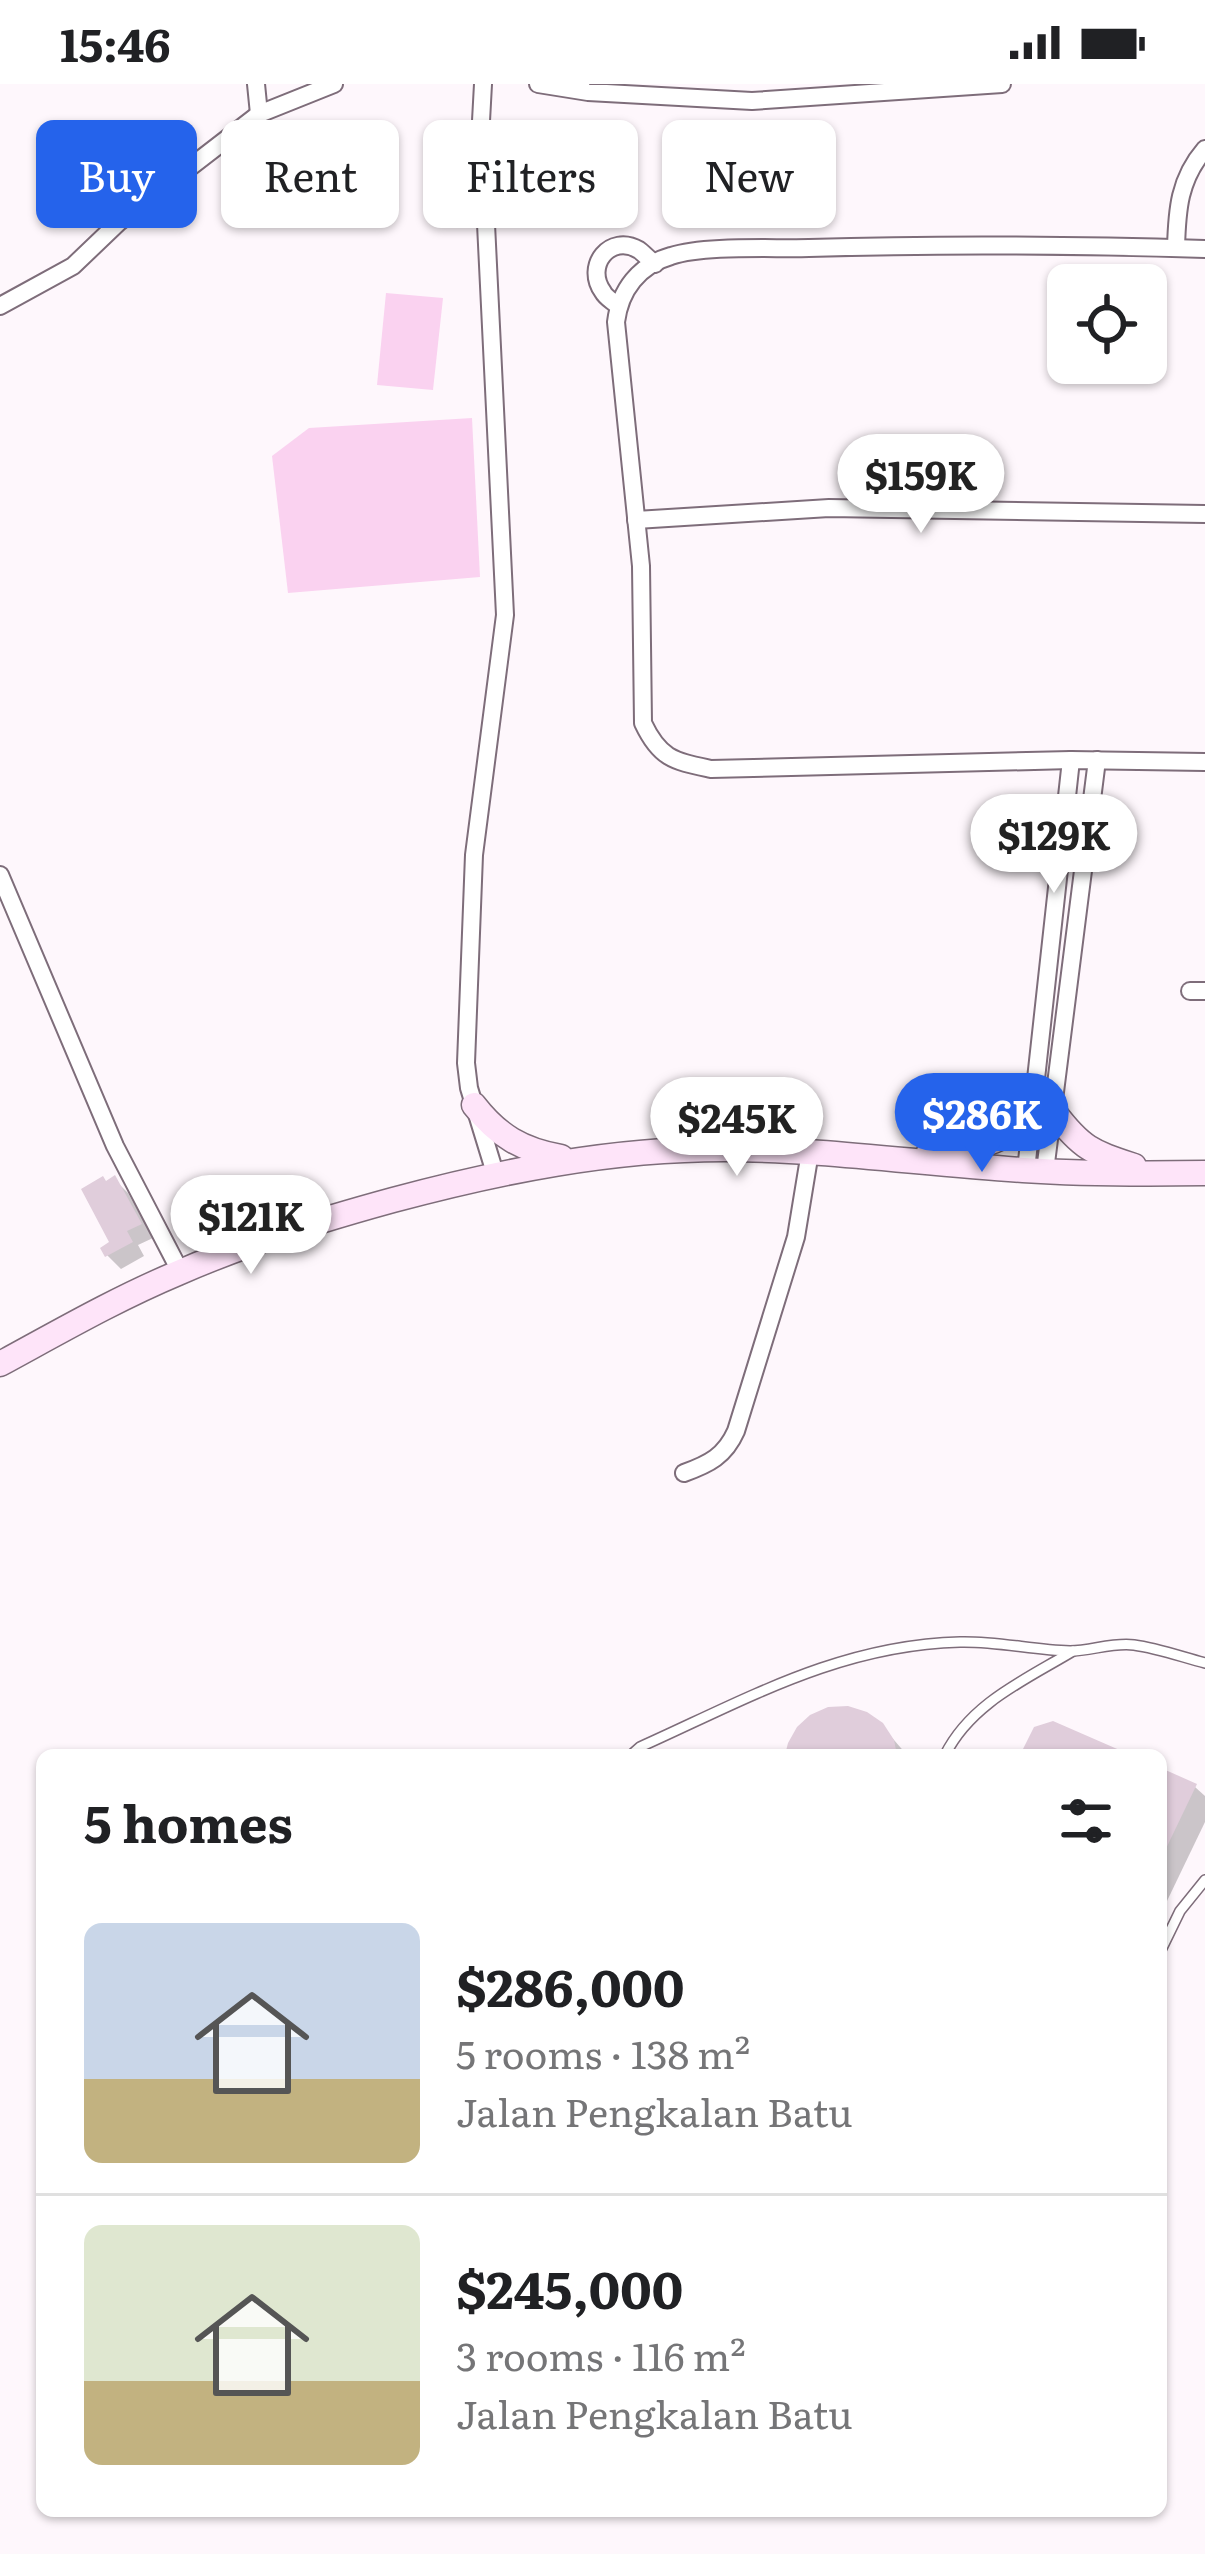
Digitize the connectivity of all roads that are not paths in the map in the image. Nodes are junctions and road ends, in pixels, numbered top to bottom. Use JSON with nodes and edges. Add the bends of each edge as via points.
{"nodes":[{"id":1,"x":256,"y":84,"type":"edge"},
{"id":2,"x":334,"y":84,"type":"edge"},
{"id":3,"x":483,"y":84,"type":"edge"},
{"id":4,"x":538,"y":84,"type":"edge"},
{"id":5,"x":1001,"y":84,"type":"edge"},
{"id":6,"x":259,"y":114,"type":"junction"},
{"id":7,"x":1205,"y":149,"type":"edge"},
{"id":8,"x":1176,"y":248,"type":"junction"},
{"id":9,"x":1205,"y":249,"type":"edge"},
{"id":10,"x":655,"y":264,"type":"junction"},
{"id":11,"x":0,"y":306,"type":"edge"},
{"id":12,"x":618,"y":306,"type":"junction"},
{"id":13,"x":1205,"y":514,"type":"edge"},
{"id":14,"x":636,"y":520,"type":"junction"},
{"id":15,"x":1071,"y":760,"type":"junction"},
{"id":16,"x":1097,"y":760,"type":"junction"},
{"id":17,"x":1205,"y":762,"type":"edge"},
{"id":18,"x":0,"y":875,"type":"edge"},
{"id":19,"x":1044,"y":999,"type":"junction"},
{"id":20,"x":1068,"y":1002,"type":"junction"},
{"id":21,"x":1037,"y":1060,"type":"junction"},
{"id":22,"x":1060,"y":1063,"type":"junction"},
{"id":23,"x":474,"y":1105,"type":"junction"},
{"id":24,"x":1043,"y":1111,"type":"junction"},
{"id":25,"x":810,"y":1152,"type":"junction"},
{"id":26,"x":588,"y":1159,"type":"junction"},
{"id":27,"x":885,"y":1159,"type":"junction"},
{"id":28,"x":1036,"y":1170,"type":"junction"},
{"id":29,"x":495,"y":1173,"type":"junction"},
{"id":30,"x":1205,"y":1173,"type":"edge"},
{"id":31,"x":1159,"y":1174,"type":"junction"},
{"id":32,"x":180,"y":1271,"type":"junction"},
{"id":33,"x":0,"y":1364,"type":"edge"},
{"id":34,"x":683,"y":1473,"type":"dead end"},
{"id":35,"x":1072,"y":1651,"type":"junction"},
{"id":36,"x":1205,"y":1664,"type":"edge"},
{"id":37,"x":638,"y":1749,"type":"edge"},
{"id":38,"x":949,"y":1749,"type":"edge"},
{"id":39,"x":1205,"y":1880,"type":"edge"},
{"id":40,"x":1167,"y":1938,"type":"edge"}],
"edges":[{"from":1,"to":6,"type":"street"},
{"from":2,"to":6,"type":"street"},
{"from":3,"to":23,"type":"street","via":[[505,615],[474,855],[466,1063]]},
{"from":4,"to":5,"type":"street","via":[[752,101]]},
{"from":6,"to":11,"type":"street","via":[[74,266]]},
{"from":7,"to":8,"type":"street","via":[[1180,190]]},
{"from":8,"to":9,"type":"street"},
{"from":8,"to":10,"type":"street","via":[[716,250]]},
{"from":10,"to":12,"type":"street","via":[[629,284]]},
{"from":10,"to":12,"type":"street","via":[[624,244],[600,257],[602,292]]},
{"from":12,"to":14,"type":"street"},
{"from":13,"to":14,"type":"street","via":[[829,508]]},
{"from":14,"to":15,"type":"street","via":[[643,723],[667,756],[711,769]]},
{"from":15,"to":16,"type":"street"},
{"from":15,"to":19,"type":"street"},
{"from":16,"to":17,"type":"street"},
{"from":16,"to":20,"type":"street"},
{"from":18,"to":32,"type":"street","via":[[115,1146]]},
{"from":19,"to":20,"type":"street"},
{"from":19,"to":21,"type":"street"},
{"from":20,"to":22,"type":"street"},
{"from":21,"to":22,"type":"street"},
{"from":21,"to":24,"type":"street"},
{"from":22,"to":24,"type":"street"},
{"from":23,"to":26,"type":"main road","via":[[515,1144]]},
{"from":23,"to":29,"type":"street"},
{"from":24,"to":27,"type":"main road","via":[[991,1143]]},
{"from":24,"to":28,"type":"street"},
{"from":24,"to":31,"type":"main road","via":[[1089,1151]]},
{"from":25,"to":26,"type":"main road","via":[[676,1150]]},
{"from":25,"to":27,"type":"main road"},
{"from":25,"to":34,"type":"street","via":[[796,1237],[736,1431],[722,1455]]},
{"from":26,"to":29,"type":"main road"},
{"from":27,"to":28,"type":"main road"},
{"from":28,"to":31,"type":"main road"},
{"from":29,"to":32,"type":"main road","via":[[302,1225]]},
{"from":30,"to":31,"type":"main road"},
{"from":32,"to":33,"type":"main road"},
{"from":35,"to":36,"type":"lane","via":[[1131,1644]]},
{"from":35,"to":37,"type":"lane","via":[[959,1642],[856,1655]]},
{"from":35,"to":38,"type":"lane","via":[[971,1716]]},
{"from":39,"to":40,"type":"lane"}]}
